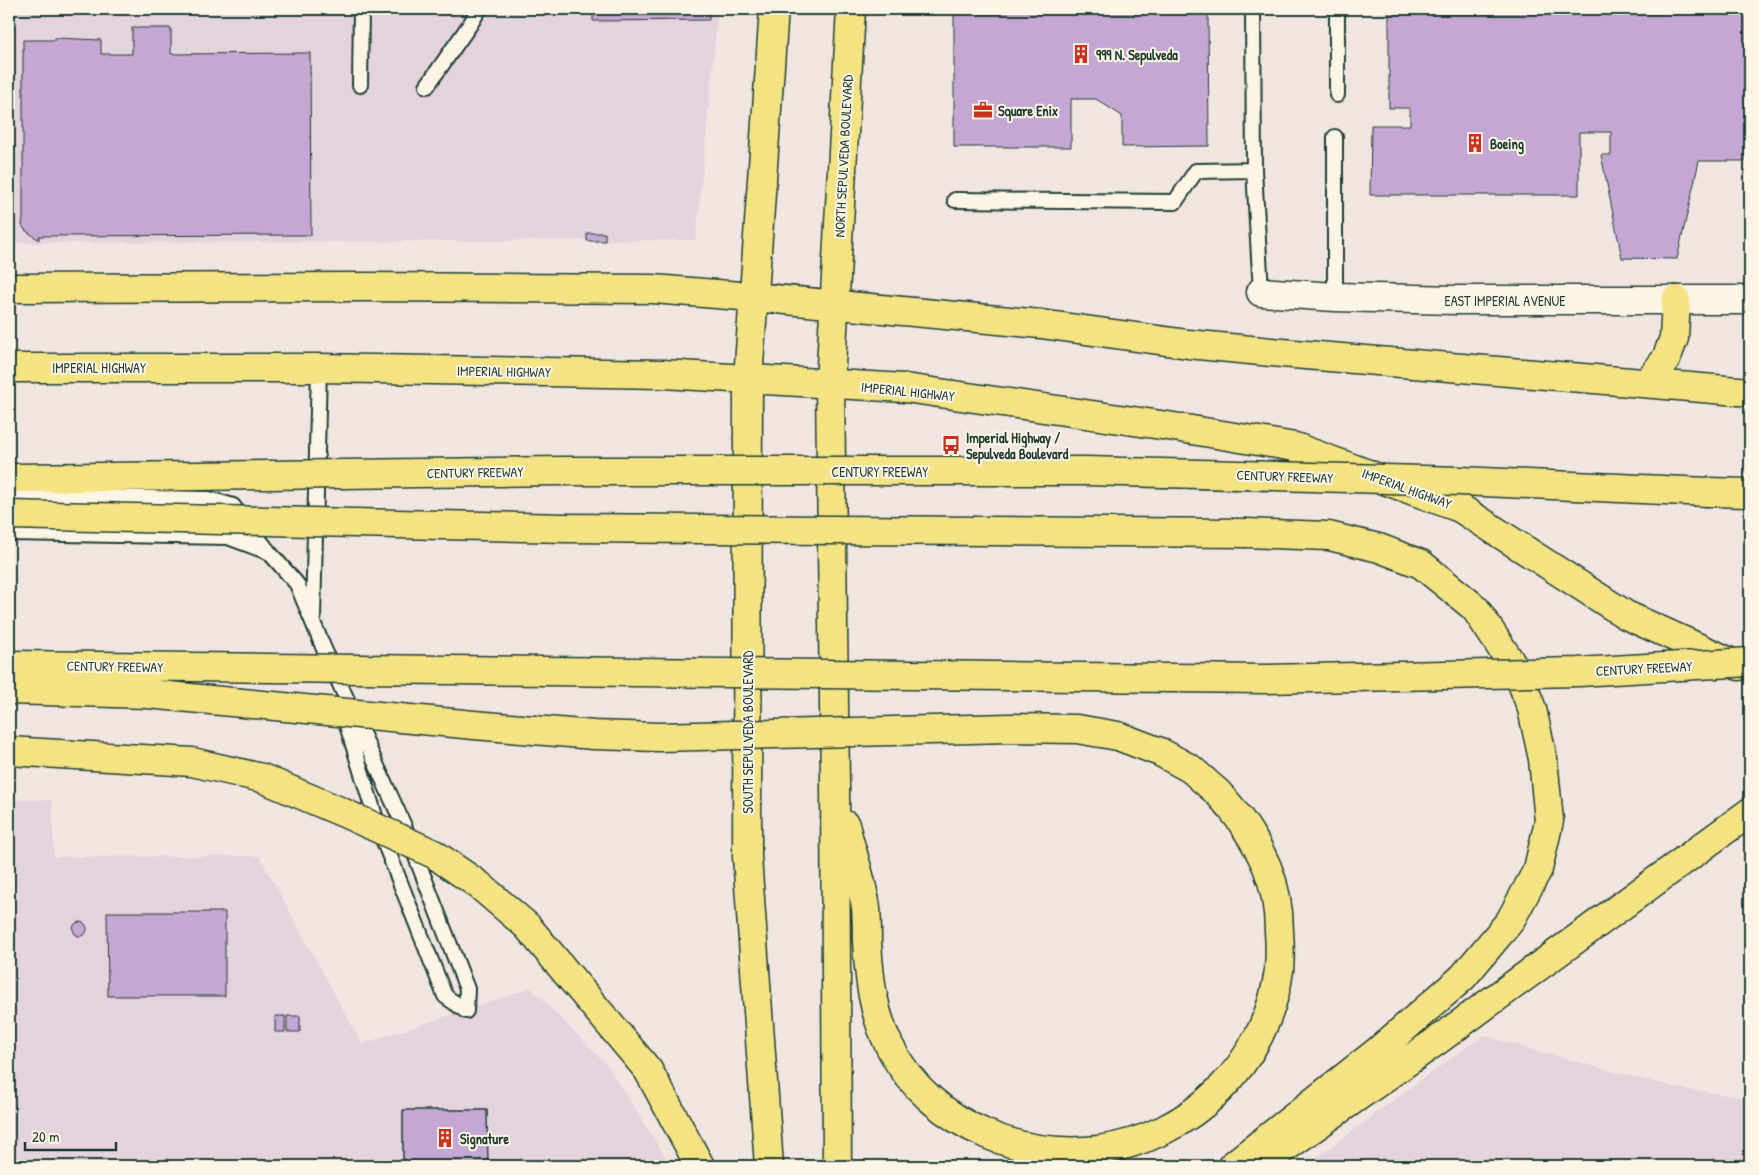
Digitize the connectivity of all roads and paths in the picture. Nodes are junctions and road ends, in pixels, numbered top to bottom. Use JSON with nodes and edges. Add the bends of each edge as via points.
{"nodes":[{"id":1,"x":361,"y":9,"type":"edge"},
{"id":2,"x":479,"y":9,"type":"edge"},
{"id":3,"x":774,"y":9,"type":"edge"},
{"id":4,"x":851,"y":9,"type":"edge"},
{"id":5,"x":1253,"y":9,"type":"edge"},
{"id":6,"x":1337,"y":9,"type":"edge"},
{"id":7,"x":360,"y":85,"type":"dead end"},
{"id":8,"x":427,"y":86,"type":"dead end"},
{"id":9,"x":1338,"y":95,"type":"dead end"},
{"id":10,"x":1335,"y":137,"type":"dead end"},
{"id":11,"x":1254,"y":170,"type":"junction"},
{"id":12,"x":955,"y":200,"type":"dead end"},
{"id":13,"x":9,"y":288,"type":"edge"},
{"id":14,"x":1261,"y":292,"type":"joint"},
{"id":15,"x":754,"y":297,"type":"junction"},
{"id":16,"x":1335,"y":297,"type":"junction"},
{"id":17,"x":1676,"y":300,"type":"junction"},
{"id":18,"x":1750,"y":300,"type":"edge"},
{"id":19,"x":834,"y":304,"type":"junction"},
{"id":20,"x":9,"y":368,"type":"edge"},
{"id":21,"x":319,"y":368,"type":"junction"},
{"id":22,"x":748,"y":379,"type":"junction"},
{"id":23,"x":1647,"y":383,"type":"junction"},
{"id":24,"x":830,"y":384,"type":"junction"},
{"id":25,"x":1750,"y":392,"type":"edge"},
{"id":26,"x":9,"y":478,"type":"edge"},
{"id":27,"x":1750,"y":493,"type":"edge"},
{"id":28,"x":9,"y":496,"type":"edge"},
{"id":29,"x":9,"y":515,"type":"edge"},
{"id":30,"x":9,"y":533,"type":"edge"},
{"id":31,"x":269,"y":552,"type":"junction"},
{"id":32,"x":313,"y":623,"type":"junction"},
{"id":33,"x":324,"y":649,"type":"junction"},
{"id":34,"x":1750,"y":662,"type":"edge"},
{"id":35,"x":9,"y":665,"type":"edge"},
{"id":36,"x":1750,"y":671,"type":"edge"},
{"id":37,"x":9,"y":690,"type":"edge"},
{"id":38,"x":9,"y":751,"type":"edge"},
{"id":39,"x":835,"y":782,"type":"junction"},
{"id":40,"x":1750,"y":812,"type":"edge"},
{"id":41,"x":700,"y":1166,"type":"edge"},
{"id":42,"x":769,"y":1166,"type":"edge"},
{"id":43,"x":836,"y":1166,"type":"edge"},
{"id":44,"x":1232,"y":1166,"type":"edge"},
{"id":45,"x":1254,"y":1166,"type":"edge"}],
"edges":[{"from":1,"to":7,"type":"lane"},
{"from":2,"to":8,"type":"lane"},
{"from":3,"to":15,"type":"main road"},
{"from":4,"to":19,"type":"main road","name":"NORTH SEPULVEDA BOULEVARD"},
{"from":5,"to":11,"type":"lane"},
{"from":6,"to":9,"type":"lane"},
{"from":10,"to":16,"type":"lane"},
{"from":11,"to":12,"type":"lane","via":[[1196,171],[1175,202]]},
{"from":11,"to":14,"type":"lane"},
{"from":13,"to":15,"type":"main road","via":[[643,289]]},
{"from":14,"to":16,"type":"street","name":"EAST IMPERIAL AVENUE"},
{"from":15,"to":19,"type":"main road"},
{"from":15,"to":22,"type":"main road","name":"SOUTH SEPULVEDA BOULEVARD"},
{"from":16,"to":17,"type":"street","name":"EAST IMPERIAL AVENUE"},
{"from":17,"to":18,"type":"street","name":"EAST IMPERIAL AVENUE"},
{"from":17,"to":23,"type":"main road","via":[[1674,338],[1666,359]]},
{"from":19,"to":23,"type":"main road","via":[[1041,324],[1188,344]]},
{"from":19,"to":24,"type":"main road"},
{"from":20,"to":21,"type":"main road","name":"IMPERIAL HIGHWAY"},
{"from":21,"to":22,"type":"main road","name":"IMPERIAL HIGHWAY","via":[[663,374]]},
{"from":21,"to":32,"type":"lane"},
{"from":22,"to":24,"type":"main road","name":"IMPERIAL HIGHWAY"},
{"from":22,"to":42,"type":"main road","name":"SOUTH SEPULVEDA BOULEVARD","via":[[747,858]]},
{"from":23,"to":25,"type":"main road"},
{"from":24,"to":36,"type":"main road","name":"IMPERIAL HIGHWAY","via":[[905,388],[1295,447],[1460,508],[1626,615]]},
{"from":24,"to":39,"type":"main road"},
{"from":26,"to":27,"type":"main road","name":"CENTURY FREEWAY","bridge":true,"via":[[562,471],[1086,471]]},
{"from":28,"to":31,"type":"lane","via":[[209,499],[233,506]]},
{"from":29,"to":44,"type":"main road","bridge":true,"via":[[556,528],[1246,533],[1330,536],[1379,548],[1421,564],[1475,608],[1518,673],[1532,708],[1543,759],[1548,821],[1538,869],[1510,921],[1463,977],[1378,1051]]},
{"from":30,"to":31,"type":"lane","via":[[228,537]]},
{"from":31,"to":32,"type":"lane","via":[[296,584]]},
{"from":32,"to":33,"type":"lane"},
{"from":33,"to":33,"type":"lane","via":[[379,829],[445,996],[466,1011],[467,989],[404,826]]},
{"from":34,"to":35,"type":"main road","name":"CENTURY FREEWAY","bridge":true,"via":[[1578,672],[1266,679]]},
{"from":37,"to":39,"type":"main road","bridge":true,"via":[[148,694],[612,735],[1026,728],[1077,729],[1118,736],[1192,769],[1218,792],[1238,816],[1268,869],[1278,909],[1279,970],[1269,1010],[1251,1050],[1234,1074],[1190,1115],[1124,1145],[1066,1152],[1020,1146],[972,1128],[946,1112],[924,1094],[905,1071],[880,1027],[869,969],[866,908]]},
{"from":38,"to":41,"type":"main road","bridge":true,"via":[[192,762],[262,778],[434,854],[479,885],[527,926],[648,1070]]},
{"from":39,"to":43,"type":"main road"},
{"from":40,"to":45,"type":"main road","via":[[1270,1160]]}]}
